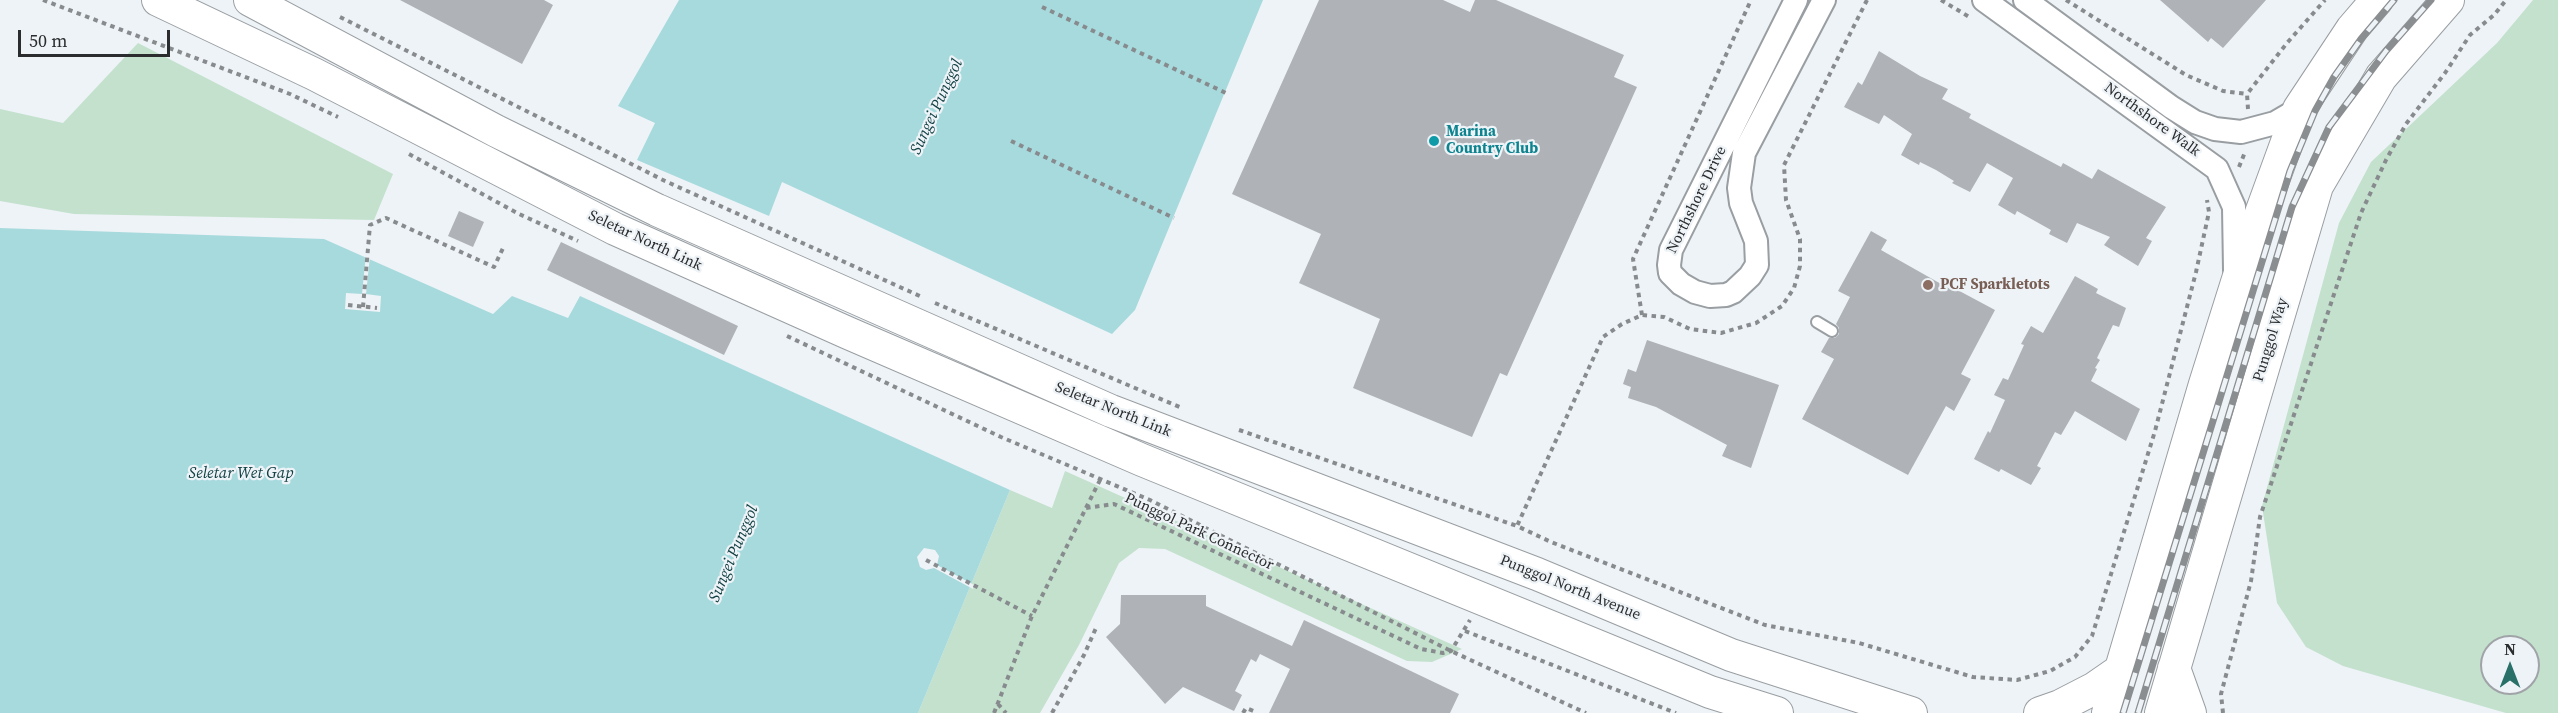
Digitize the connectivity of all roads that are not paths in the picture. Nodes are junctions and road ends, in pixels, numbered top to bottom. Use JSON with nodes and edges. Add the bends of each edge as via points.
{"nodes":[{"id":1,"x":158,"y":0,"type":"edge"},
{"id":2,"x":250,"y":0,"type":"edge"},
{"id":3,"x":1796,"y":0,"type":"edge"},
{"id":4,"x":1824,"y":0,"type":"edge"},
{"id":5,"x":1984,"y":0,"type":"edge"},
{"id":6,"x":2025,"y":0,"type":"edge"},
{"id":7,"x":2377,"y":0,"type":"edge"},
{"id":8,"x":2448,"y":0,"type":"edge"},
{"id":9,"x":2299,"y":109,"type":"junction"},
{"id":10,"x":2235,"y":290,"type":"junction"},
{"id":11,"x":1817,"y":322,"type":"dead end"},
{"id":12,"x":1832,"y":331,"type":"dead end"},
{"id":13,"x":1231,"y":442,"type":"joint"},
{"id":14,"x":2174,"y":668,"type":"junction"},
{"id":15,"x":2121,"y":670,"type":"junction"},
{"id":16,"x":1777,"y":713,"type":"edge"},
{"id":17,"x":1911,"y":713,"type":"edge"},
{"id":18,"x":2040,"y":713,"type":"edge"},
{"id":19,"x":2108,"y":713,"type":"edge"},
{"id":20,"x":2161,"y":713,"type":"edge"},
{"id":21,"x":2190,"y":713,"type":"edge"}],
"edges":[{"from":1,"to":16,"type":"main road","name":"Seletar North Link","via":[[314,74],[615,229],[848,333],[1142,460],[1710,692]]},
{"from":2,"to":13,"type":"main road","name":"Seletar North Link","via":[[496,131],[657,210],[1111,411]]},
{"from":3,"to":4,"type":"street","name":"Northshore Drive","via":[[1671,250],[1670,273],[1695,292],[1710,296],[1733,292],[1757,265],[1756,241],[1741,203],[1744,153]]},
{"from":5,"to":10,"type":"street","name":"Northshore Walk","via":[[2217,169],[2234,207]]},
{"from":6,"to":9,"type":"street","name":"Northshore Walk","via":[[2195,122],[2241,132],[2275,123]]},
{"from":7,"to":9,"type":"main road","via":[[2352,29]]},
{"from":8,"to":14,"type":"main road","name":"Punggol Way","via":[[2381,77],[2317,186]]},
{"from":9,"to":10,"type":"main road"},
{"from":10,"to":15,"type":"main road"},
{"from":11,"to":12,"type":"lane"},
{"from":13,"to":17,"type":"main road","name":"Punggol North Avenue","via":[[1731,655]]},
{"from":14,"to":20,"type":"main road","name":"Punggol Way"},
{"from":14,"to":21,"type":"main road"},
{"from":15,"to":18,"type":"main road","via":[[2095,688]]},
{"from":15,"to":19,"type":"main road"}]}
